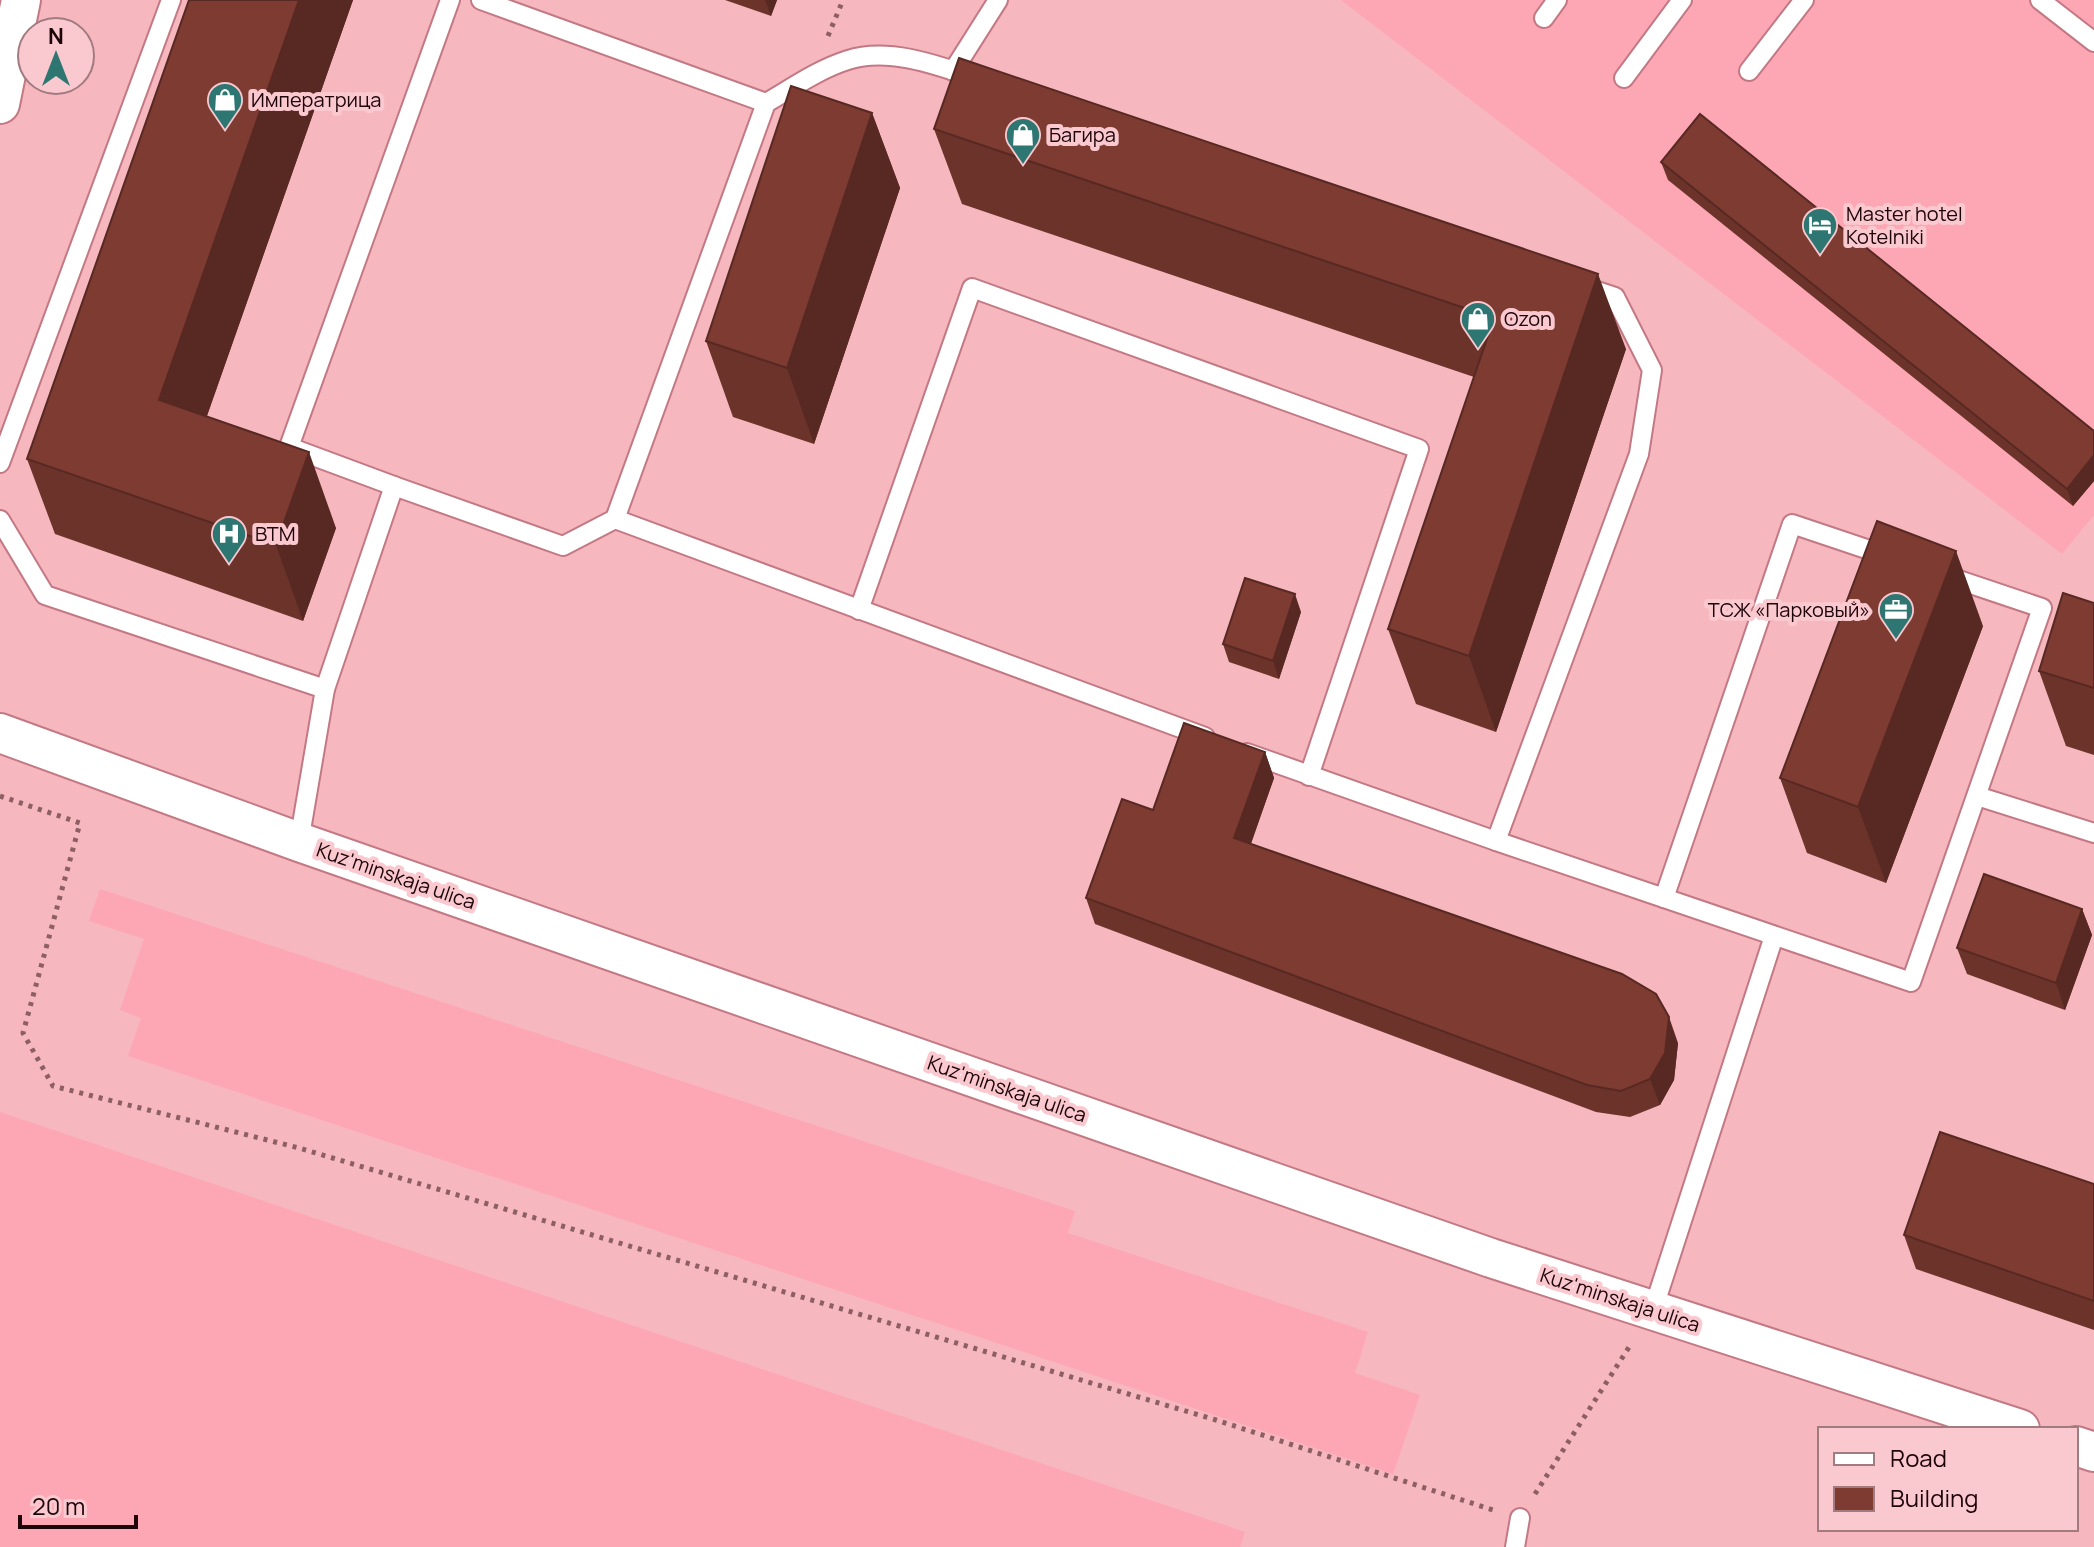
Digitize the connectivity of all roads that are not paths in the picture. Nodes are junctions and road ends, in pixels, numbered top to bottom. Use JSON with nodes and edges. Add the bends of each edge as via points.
{"nodes":[{"id":1,"x":21,"y":0,"type":"edge"},
{"id":2,"x":171,"y":0,"type":"edge"},
{"id":3,"x":450,"y":0,"type":"edge"},
{"id":4,"x":481,"y":0,"type":"edge"},
{"id":5,"x":998,"y":0,"type":"edge"},
{"id":6,"x":1557,"y":0,"type":"edge"},
{"id":7,"x":1682,"y":0,"type":"edge"},
{"id":8,"x":1804,"y":0,"type":"edge"},
{"id":9,"x":2040,"y":0,"type":"edge"},
{"id":10,"x":1544,"y":18,"type":"dead end"},
{"id":11,"x":2094,"y":42,"type":"edge"},
{"id":12,"x":953,"y":71,"type":"junction"},
{"id":13,"x":1749,"y":71,"type":"dead end"},
{"id":14,"x":1624,"y":78,"type":"dead end"},
{"id":15,"x":999,"y":86,"type":"edge"},
{"id":16,"x":766,"y":103,"type":"junction"},
{"id":17,"x":0,"y":104,"type":"edge"},
{"id":18,"x":1570,"y":282,"type":"edge"},
{"id":19,"x":0,"y":463,"type":"edge"},
{"id":20,"x":394,"y":486,"type":"junction"},
{"id":21,"x":615,"y":519,"type":"junction"},
{"id":22,"x":0,"y":520,"type":"edge"},
{"id":23,"x":859,"y":610,"type":"junction"},
{"id":24,"x":325,"y":689,"type":"junction"},
{"id":25,"x":0,"y":733,"type":"edge"},
{"id":26,"x":1309,"y":776,"type":"junction"},
{"id":27,"x":1977,"y":796,"type":"junction"},
{"id":28,"x":2094,"y":833,"type":"edge"},
{"id":29,"x":1496,"y":841,"type":"junction"},
{"id":30,"x":299,"y":842,"type":"junction"},
{"id":31,"x":1664,"y":898,"type":"junction"},
{"id":32,"x":1774,"y":936,"type":"junction"},
{"id":33,"x":1653,"y":1310,"type":"junction"},
{"id":34,"x":2014,"y":1427,"type":"edge"},
{"id":35,"x":1520,"y":1518,"type":"road end"},
{"id":36,"x":1515,"y":1547,"type":"edge"}],
"edges":[{"from":1,"to":17,"type":"street"},
{"from":2,"to":19,"type":"lane"},
{"from":3,"to":20,"type":"lane","via":[[289,447]]},
{"from":4,"to":16,"type":"lane"},
{"from":5,"to":12,"type":"lane"},
{"from":6,"to":10,"type":"lane"},
{"from":7,"to":14,"type":"lane"},
{"from":8,"to":13,"type":"lane"},
{"from":9,"to":11,"type":"lane"},
{"from":12,"to":15,"type":"lane"},
{"from":12,"to":16,"type":"lane","via":[[890,55],[850,59]]},
{"from":16,"to":21,"type":"lane"},
{"from":18,"to":29,"type":"lane","via":[[1615,297],[1652,370],[1639,454]]},
{"from":20,"to":21,"type":"lane","via":[[563,546]]},
{"from":20,"to":24,"type":"lane"},
{"from":21,"to":23,"type":"lane"},
{"from":22,"to":24,"type":"lane","via":[[45,595]]},
{"from":23,"to":26,"type":"lane"},
{"from":23,"to":26,"type":"lane","via":[[972,288],[1419,449]]},
{"from":24,"to":30,"type":"lane"},
{"from":25,"to":30,"type":"street","name":"Kuz'minskaja ulica"},
{"from":26,"to":29,"type":"lane"},
{"from":27,"to":28,"type":"lane"},
{"from":27,"to":31,"type":"lane","via":[[2048,609],[1792,524]]},
{"from":27,"to":32,"type":"lane","via":[[1911,982]]},
{"from":29,"to":31,"type":"lane"},
{"from":30,"to":33,"type":"street","name":"Kuz'minskaja ulica"},
{"from":31,"to":32,"type":"lane"},
{"from":32,"to":33,"type":"lane"},
{"from":33,"to":34,"type":"street","name":"Kuz'minskaja ulica"},
{"from":35,"to":36,"type":"lane"}]}
